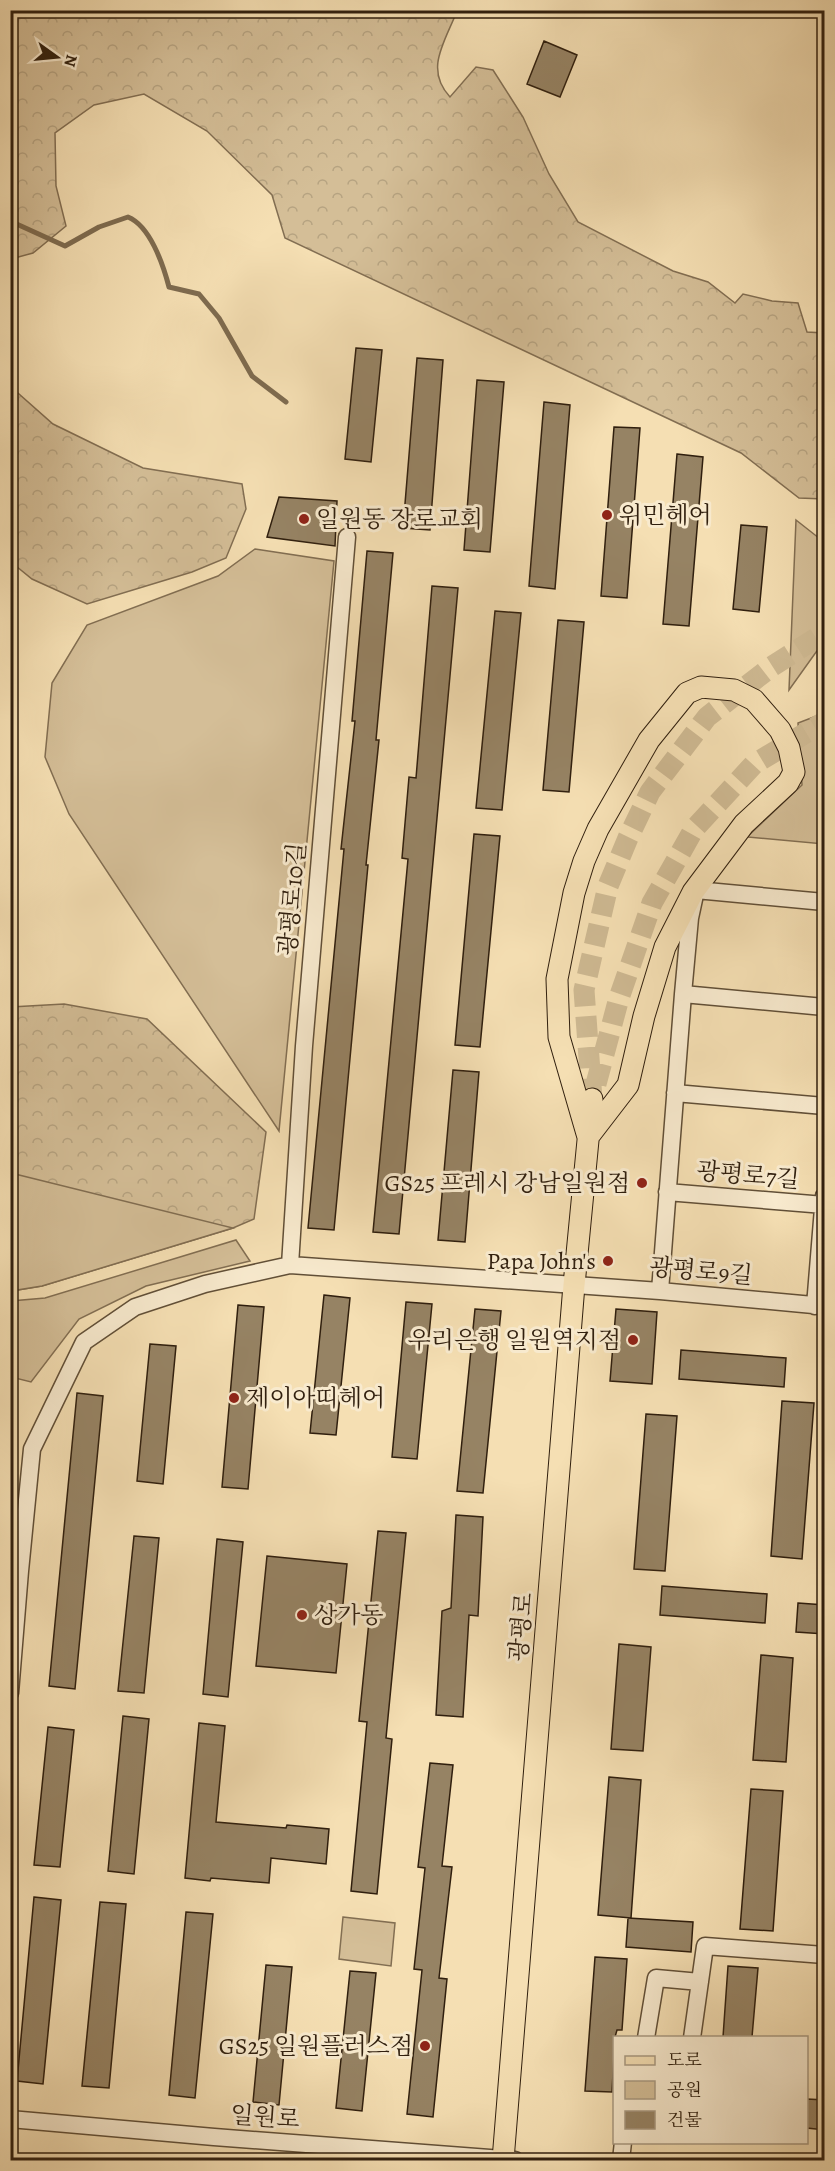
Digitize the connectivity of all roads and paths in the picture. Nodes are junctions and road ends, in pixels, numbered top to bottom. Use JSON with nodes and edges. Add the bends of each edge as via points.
{"nodes":[{"id":1,"x":347,"y":537,"type":"dead end"},
{"id":2,"x":825,"y":902,"type":"edge"},
{"id":3,"x":683,"y":994,"type":"junction"},
{"id":4,"x":825,"y":1007,"type":"edge"},
{"id":5,"x":675,"y":1093,"type":"junction"},
{"id":6,"x":592,"y":1099,"type":"tunnel mouth"},
{"id":7,"x":825,"y":1106,"type":"edge"},
{"id":8,"x":588,"y":1137,"type":"junction"},
{"id":9,"x":667,"y":1192,"type":"junction"},
{"id":10,"x":824,"y":1202,"type":"edge"},
{"id":11,"x":290,"y":1265,"type":"junction"},
{"id":12,"x":574,"y":1285,"type":"junction"},
{"id":13,"x":660,"y":1291,"type":"junction"},
{"id":14,"x":820,"y":1306,"type":"edge"},
{"id":15,"x":10,"y":1693,"type":"edge"},
{"id":16,"x":825,"y":1954,"type":"edge"},
{"id":17,"x":700,"y":1982,"type":"junction"},
{"id":18,"x":646,"y":2036,"type":"edge"},
{"id":19,"x":692,"y":2036,"type":"edge"},
{"id":20,"x":10,"y":2119,"type":"edge"},
{"id":21,"x":623,"y":2144,"type":"edge"},
{"id":22,"x":507,"y":2160,"type":"edge"},
{"id":23,"x":621,"y":2160,"type":"edge"}],
"edges":[{"from":1,"to":11,"type":"street","name":"광평로10길","via":[[304,1046]]},
{"from":2,"to":3,"type":"street","via":[[696,890]]},
{"from":3,"to":4,"type":"street"},
{"from":3,"to":5,"type":"street"},
{"from":5,"to":7,"type":"street"},
{"from":5,"to":9,"type":"street"},
{"from":6,"to":8,"type":"main road","name":"광평로"},
{"from":8,"to":8,"type":"main road","via":[[628,1084],[665,947],[693,892],[744,824],[788,783],[794,772],[780,730],[754,700],[734,690],[701,687],[687,693],[649,740],[626,777],[584,861],[557,979],[559,1037]]},
{"from":8,"to":12,"type":"main road","name":"광평로"},
{"from":9,"to":10,"type":"street","name":"광평로7길"},
{"from":9,"to":13,"type":"street"},
{"from":10,"to":14,"type":"street"},
{"from":11,"to":12,"type":"street"},
{"from":11,"to":15,"type":"street","via":[[206,1284],[135,1307],[84,1342],[33,1449]]},
{"from":12,"to":13,"type":"street","name":"광평로9길"},
{"from":12,"to":22,"type":"main road","name":"광평로"},
{"from":13,"to":14,"type":"street","name":"광평로9길"},
{"from":16,"to":17,"type":"street","via":[[705,1946]]},
{"from":17,"to":18,"type":"street","via":[[656,1978]]},
{"from":17,"to":19,"type":"street"},
{"from":20,"to":22,"type":"street","name":"일원로"},
{"from":21,"to":23,"type":"street"}]}
